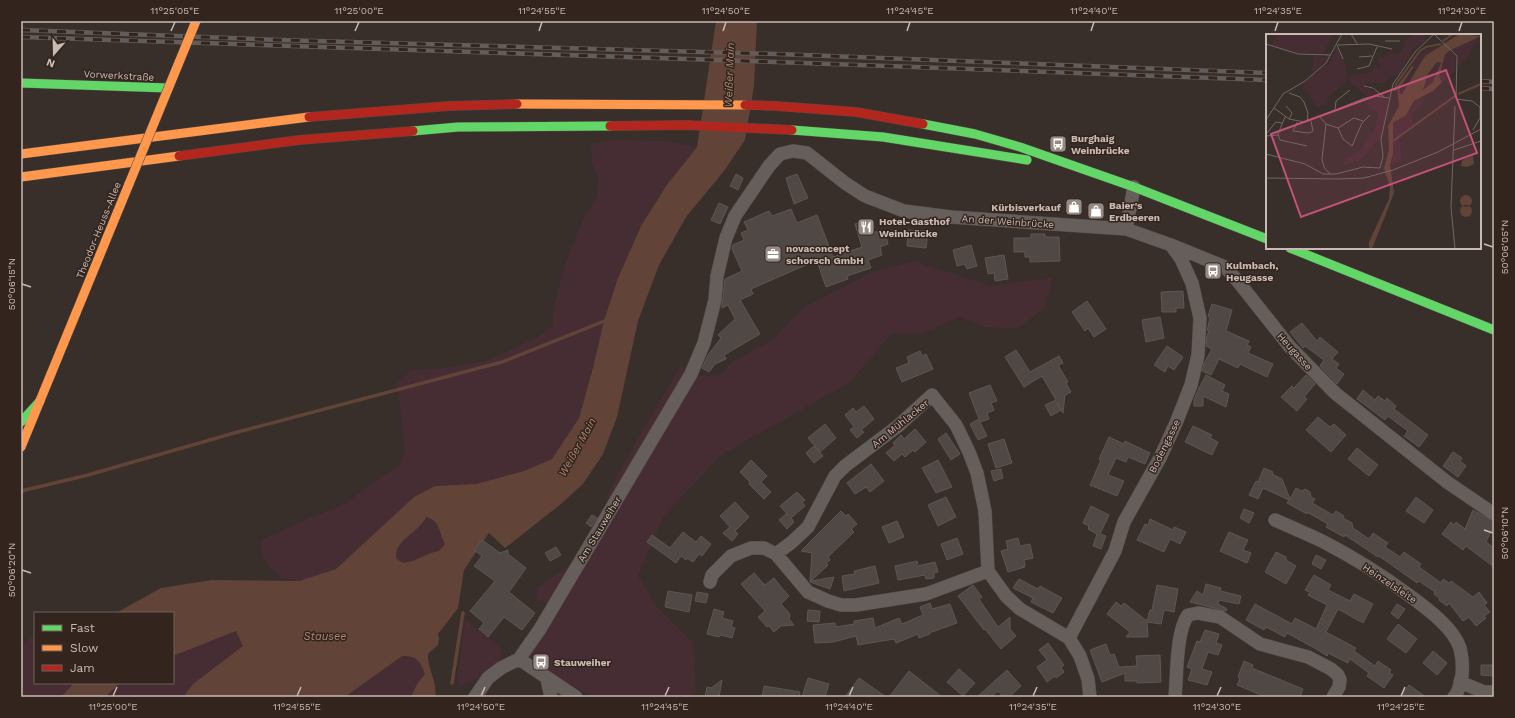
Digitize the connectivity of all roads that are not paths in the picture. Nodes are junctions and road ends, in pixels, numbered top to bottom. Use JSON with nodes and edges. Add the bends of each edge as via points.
{"nodes":[{"id":1,"x":196,"y":21,"type":"edge"},
{"id":2,"x":21,"y":83,"type":"edge"},
{"id":3,"x":168,"y":88,"type":"junction"},
{"id":4,"x":21,"y":154,"type":"edge"},
{"id":5,"x":1072,"y":165,"type":"junction"},
{"id":6,"x":21,"y":177,"type":"edge"},
{"id":7,"x":1134,"y":187,"type":"junction"},
{"id":8,"x":1126,"y":229,"type":"junction"},
{"id":9,"x":1266,"y":239,"type":"edge"},
{"id":10,"x":1171,"y":245,"type":"junction"},
{"id":11,"x":1292,"y":249,"type":"edge"},
{"id":12,"x":1494,"y":330,"type":"edge"},
{"id":13,"x":704,"y":343,"type":"joint"},
{"id":14,"x":40,"y":401,"type":"junction"},
{"id":15,"x":21,"y":422,"type":"edge"},
{"id":16,"x":21,"y":447,"type":"edge"},
{"id":17,"x":1494,"y":514,"type":"edge"},
{"id":18,"x":1275,"y":520,"type":"dead end"},
{"id":19,"x":776,"y":554,"type":"junction"},
{"id":20,"x":988,"y":571,"type":"junction"},
{"id":21,"x":710,"y":582,"type":"dead end"},
{"id":22,"x":1069,"y":638,"type":"junction"},
{"id":23,"x":519,"y":659,"type":"junction"},
{"id":24,"x":547,"y":679,"type":"junction"},
{"id":25,"x":1460,"y":682,"type":"junction"},
{"id":26,"x":1494,"y":692,"type":"edge"},
{"id":27,"x":475,"y":697,"type":"edge"},
{"id":28,"x":551,"y":697,"type":"edge"},
{"id":29,"x":576,"y":697,"type":"edge"},
{"id":30,"x":1090,"y":697,"type":"edge"},
{"id":31,"x":1175,"y":697,"type":"edge"},
{"id":32,"x":1333,"y":697,"type":"edge"},
{"id":33,"x":1454,"y":697,"type":"edge"}],
"edges":[{"from":1,"to":3,"type":"main road","name":"Theodor-Heuss-Allee","bridge":true},
{"from":2,"to":3,"type":"main road","name":"Vorwerkstraße"},
{"from":3,"to":14,"type":"main road","name":"Theodor-Heuss-Allee","bridge":true},
{"from":4,"to":5,"type":"main road","via":[[295,118],[449,106],[687,104],[776,106],[856,112],[968,132]]},
{"from":5,"to":6,"type":"main road","via":[[995,156],[883,137],[773,128],[687,125],[458,127],[316,138]]},
{"from":5,"to":7,"type":"main road"},
{"from":7,"to":8,"type":"street"},
{"from":7,"to":9,"type":"main road"},
{"from":8,"to":10,"type":"street","name":"Heugasse"},
{"from":8,"to":13,"type":"street","name":"An der Weinbrücke","via":[[950,217],[904,211],[865,196],[806,153],[793,151],[780,154],[735,216],[726,238]]},
{"from":10,"to":17,"type":"street","name":"Heugasse","via":[[1225,267],[1290,347],[1335,393],[1448,482]]},
{"from":10,"to":22,"type":"street","name":"Bodengasse","via":[[1192,283],[1200,318],[1198,355],[1191,385],[1163,451],[1124,522],[1115,551]]},
{"from":11,"to":12,"type":"main road"},
{"from":13,"to":23,"type":"street","name":"Am Stauweiher","via":[[691,374],[540,629]]},
{"from":14,"to":15,"type":"main road"},
{"from":14,"to":16,"type":"main road","name":"Theodor-Heuss-Allee"},
{"from":18,"to":25,"type":"street","name":"Heinzelsleite","via":[[1346,554],[1426,607],[1451,633],[1459,646],[1463,670]]},
{"from":19,"to":20,"type":"street","via":[[808,592],[841,605],[926,594]]},
{"from":19,"to":20,"type":"street","name":"Am Mühlacker","via":[[808,527],[835,476],[898,426],[932,395],[956,425],[976,473],[985,511]]},
{"from":19,"to":21,"type":"street","via":[[764,548],[751,548],[732,556],[712,575]]},
{"from":20,"to":22,"type":"street","via":[[1006,596],[1020,609]]},
{"from":22,"to":30,"type":"street","via":[[1080,656],[1088,679]]},
{"from":23,"to":24,"type":"street"},
{"from":23,"to":27,"type":"street","name":"Am Stauweiher","via":[[488,678]]},
{"from":24,"to":28,"type":"street"},
{"from":24,"to":29,"type":"street"},
{"from":25,"to":26,"type":"street","via":[[1479,690]]},
{"from":25,"to":33,"type":"street","name":"Heinzelsleite","via":[[1458,693]]},
{"from":31,"to":32,"type":"street","via":[[1183,621],[1188,615],[1198,614],[1220,617],[1260,644],[1308,657],[1331,669],[1340,680]]}]}
